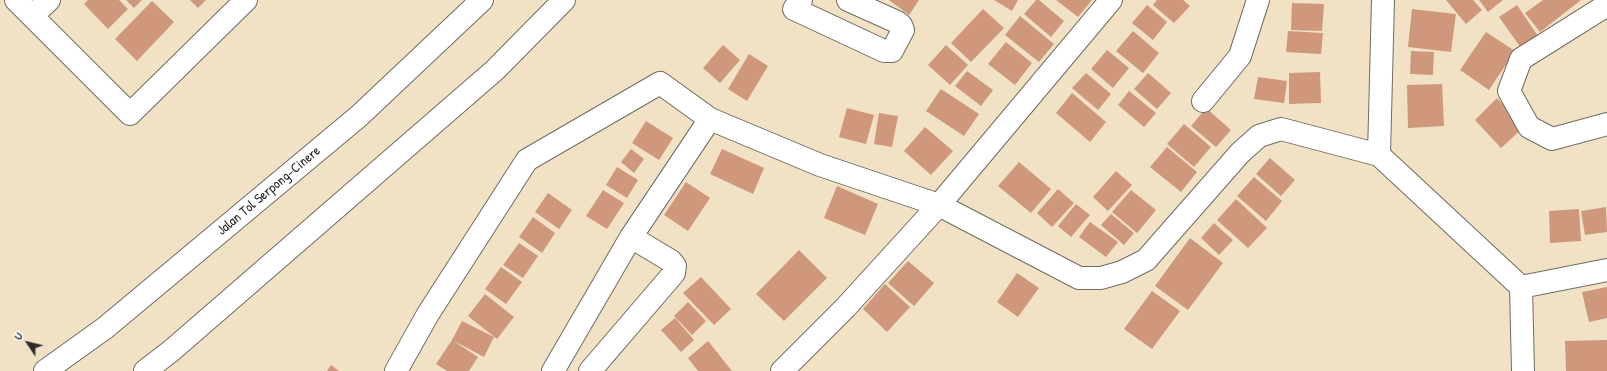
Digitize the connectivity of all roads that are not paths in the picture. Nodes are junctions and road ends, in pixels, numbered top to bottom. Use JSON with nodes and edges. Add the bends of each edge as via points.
{"nodes":[{"id":1,"x":16,"y":0,"type":"edge"},
{"id":2,"x":49,"y":0,"type":"edge"},
{"id":3,"x":246,"y":0,"type":"edge"},
{"id":4,"x":482,"y":0,"type":"edge"},
{"id":5,"x":564,"y":0,"type":"edge"},
{"id":6,"x":801,"y":0,"type":"edge"},
{"id":7,"x":848,"y":0,"type":"edge"},
{"id":8,"x":1111,"y":0,"type":"edge"},
{"id":9,"x":1258,"y":0,"type":"edge"},
{"id":10,"x":1383,"y":0,"type":"edge"},
{"id":11,"x":1607,"y":5,"type":"edge"},
{"id":12,"x":32,"y":16,"type":"junction"},
{"id":13,"x":1203,"y":101,"type":"dead end"},
{"id":14,"x":710,"y":118,"type":"junction"},
{"id":15,"x":1607,"y":124,"type":"edge"},
{"id":16,"x":1379,"y":154,"type":"junction"},
{"id":17,"x":939,"y":205,"type":"junction"},
{"id":18,"x":631,"y":237,"type":"junction"},
{"id":19,"x":1607,"y":270,"type":"edge"},
{"id":20,"x":1521,"y":287,"type":"junction"},
{"id":21,"x":45,"y":371,"type":"edge"},
{"id":22,"x":145,"y":371,"type":"edge"},
{"id":23,"x":396,"y":371,"type":"edge"},
{"id":24,"x":553,"y":371,"type":"edge"},
{"id":25,"x":590,"y":371,"type":"edge"},
{"id":26,"x":782,"y":371,"type":"edge"},
{"id":27,"x":1523,"y":371,"type":"edge"}],
"edges":[{"from":1,"to":12,"type":"main road"},
{"from":2,"to":12,"type":"main road"},
{"from":3,"to":12,"type":"main road","via":[[130,114]]},
{"from":4,"to":21,"type":"main road","name":"Jalan Tol Serpong–Cinere","via":[[359,116],[105,328]]},
{"from":5,"to":22,"type":"main road","via":[[495,70]]},
{"from":6,"to":7,"type":"main road","via":[[794,9],[884,51],[892,51],[902,30],[901,25]]},
{"from":8,"to":17,"type":"main road"},
{"from":9,"to":13,"type":"main road","via":[[1240,56]]},
{"from":10,"to":16,"type":"main road"},
{"from":11,"to":15,"type":"main road","via":[[1521,59],[1509,91],[1529,127],[1552,139]]},
{"from":14,"to":17,"type":"main road","via":[[820,165]]},
{"from":14,"to":18,"type":"main road"},
{"from":14,"to":23,"type":"main road","via":[[660,83],[526,160],[428,314]]},
{"from":16,"to":17,"type":"main road","via":[[1281,129],[1259,136],[1240,153],[1146,260],[1122,272],[1101,278],[1079,278]]},
{"from":16,"to":20,"type":"main road"},
{"from":17,"to":26,"type":"main road","via":[[846,307]]},
{"from":18,"to":24,"type":"main road"},
{"from":18,"to":25,"type":"main road","via":[[671,261],[675,266],[674,273]]},
{"from":19,"to":20,"type":"main road"},
{"from":20,"to":27,"type":"main road"}]}
